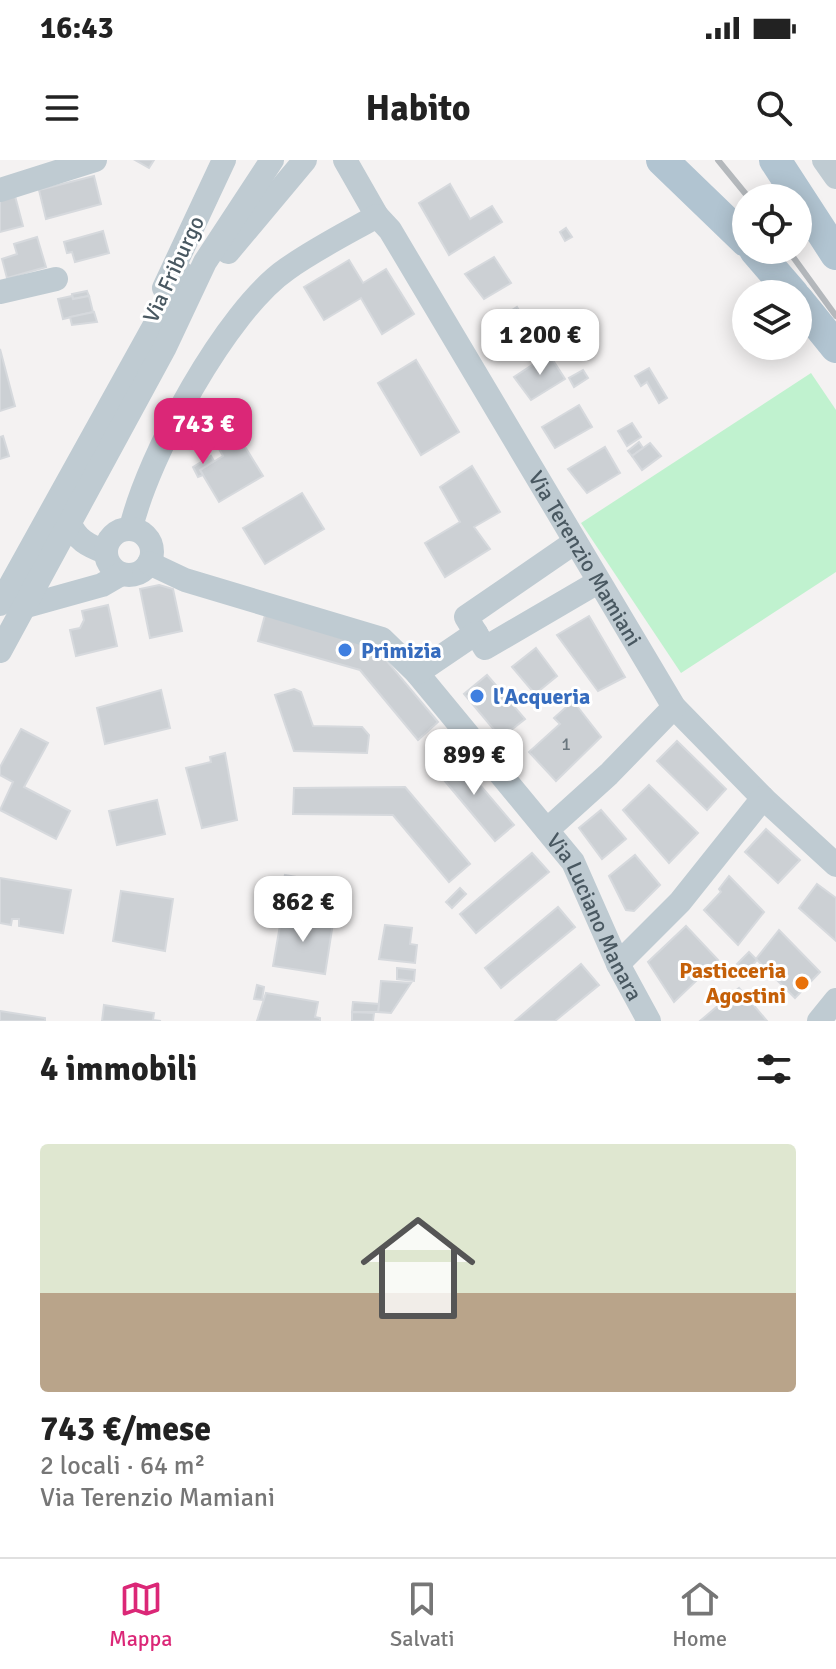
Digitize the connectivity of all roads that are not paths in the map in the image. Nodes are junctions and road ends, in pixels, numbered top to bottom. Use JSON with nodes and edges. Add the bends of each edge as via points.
{"nodes":[{"id":1,"x":95,"y":160,"type":"edge"},
{"id":2,"x":224,"y":160,"type":"edge"},
{"id":3,"x":254,"y":160,"type":"edge"},
{"id":4,"x":272,"y":160,"type":"edge"},
{"id":5,"x":305,"y":160,"type":"edge"},
{"id":6,"x":345,"y":160,"type":"edge"},
{"id":7,"x":662,"y":160,"type":"edge"},
{"id":8,"x":762,"y":160,"type":"edge"},
{"id":9,"x":775,"y":160,"type":"edge"},
{"id":10,"x":824,"y":160,"type":"edge"},
{"id":11,"x":836,"y":177,"type":"edge"},
{"id":12,"x":782,"y":184,"type":"edge"},
{"id":13,"x":789,"y":184,"type":"edge"},
{"id":14,"x":0,"y":190,"type":"edge"},
{"id":15,"x":377,"y":216,"type":"junction"},
{"id":16,"x":812,"y":221,"type":"edge"},
{"id":17,"x":732,"y":228,"type":"edge"},
{"id":18,"x":836,"y":254,"type":"edge"},
{"id":19,"x":767,"y":264,"type":"edge"},
{"id":20,"x":56,"y":279,"type":"dead end"},
{"id":21,"x":781,"y":280,"type":"edge"},
{"id":22,"x":0,"y":292,"type":"edge"},
{"id":23,"x":812,"y":317,"type":"edge"},
{"id":24,"x":165,"y":347,"type":"junction"},
{"id":25,"x":836,"y":347,"type":"edge"},
{"id":26,"x":123,"y":378,"type":"junction"},
{"id":27,"x":69,"y":522,"type":"junction"},
{"id":28,"x":131,"y":528,"type":"junction"},
{"id":29,"x":575,"y":542,"type":"junction"},
{"id":30,"x":105,"y":552,"type":"junction"},
{"id":31,"x":149,"y":563,"type":"junction"},
{"id":32,"x":121,"y":574,"type":"junction"},
{"id":33,"x":598,"y":582,"type":"junction"},
{"id":34,"x":12,"y":606,"type":"edge"},
{"id":35,"x":476,"y":633,"type":"junction"},
{"id":36,"x":0,"y":651,"type":"edge"},
{"id":37,"x":417,"y":673,"type":"junction"},
{"id":38,"x":674,"y":707,"type":"junction"},
{"id":39,"x":763,"y":798,"type":"junction"},
{"id":40,"x":547,"y":830,"type":"junction"},
{"id":41,"x":836,"y":865,"type":"edge"},
{"id":42,"x":618,"y":964,"type":"junction"},
{"id":43,"x":836,"y":1000,"type":"edge"},
{"id":44,"x":649,"y":1021,"type":"edge"},
{"id":45,"x":819,"y":1021,"type":"edge"}],
"edges":[{"from":1,"to":14,"type":"street"},
{"from":2,"to":26,"type":"street","name":"Via Friburgo"},
{"from":3,"to":26,"type":"street"},
{"from":4,"to":24,"type":"street","via":[[205,262]]},
{"from":5,"to":24,"type":"street","name":"Via Friburgo","via":[[233,245]]},
{"from":6,"to":15,"type":"street","name":"Via Terenzio Mamiani"},
{"from":7,"to":17,"type":"main road"},
{"from":8,"to":12,"type":"main road"},
{"from":9,"to":13,"type":"main road"},
{"from":10,"to":11,"type":"street"},
{"from":15,"to":28,"type":"street","via":[[286,269],[247,305],[220,340],[140,489]]},
{"from":15,"to":29,"type":"street","name":"Via Terenzio Mamiani"},
{"from":16,"to":18,"type":"main road"},
{"from":19,"to":21,"type":"main road"},
{"from":20,"to":22,"type":"street"},
{"from":23,"to":25,"type":"main road"},
{"from":24,"to":27,"type":"street"},
{"from":26,"to":34,"type":"street"},
{"from":27,"to":30,"type":"street","via":[[75,536]]},
{"from":27,"to":34,"type":"street"},
{"from":28,"to":30,"type":"street","via":[[110,537]]},
{"from":28,"to":31,"type":"street","via":[[150,541]]},
{"from":29,"to":33,"type":"street","name":"Via Terenzio Mamiani"},
{"from":29,"to":35,"type":"street","via":[[466,617]]},
{"from":30,"to":32,"type":"street"},
{"from":31,"to":32,"type":"street","via":[[137,574]]},
{"from":31,"to":37,"type":"street","name":"Via Luciano Manara","via":[[185,580],[382,639]]},
{"from":32,"to":34,"type":"street","via":[[102,585]]},
{"from":33,"to":35,"type":"street","via":[[485,648]]},
{"from":33,"to":38,"type":"street","name":"Via Terenzio Mamiani"},
{"from":34,"to":36,"type":"street"},
{"from":35,"to":37,"type":"street"},
{"from":37,"to":40,"type":"street","name":"Via Luciano Manara"},
{"from":38,"to":39,"type":"street","name":"Via Terenzio Mamiani"},
{"from":38,"to":40,"type":"street"},
{"from":39,"to":41,"type":"street","name":"Via Terenzio Mamiani"},
{"from":39,"to":42,"type":"street","via":[[680,902]]},
{"from":40,"to":42,"type":"street","name":"Via Luciano Manara","via":[[573,862]]},
{"from":42,"to":44,"type":"street","name":"Via Luciano Manara"},
{"from":43,"to":45,"type":"street"}]}
